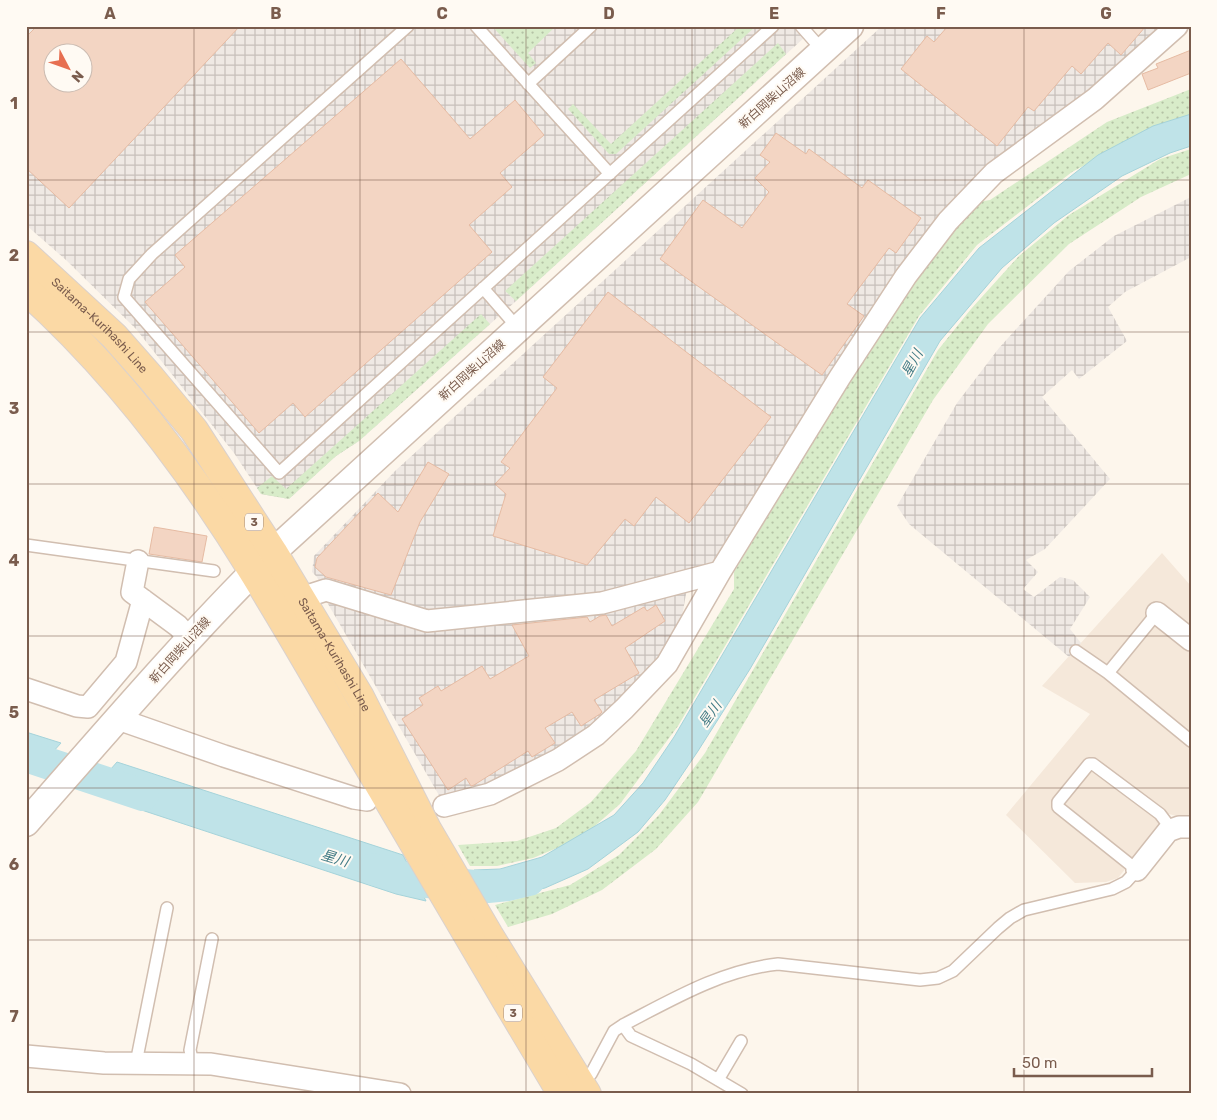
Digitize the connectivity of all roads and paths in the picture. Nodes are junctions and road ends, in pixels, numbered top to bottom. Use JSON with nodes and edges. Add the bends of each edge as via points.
{"nodes":[{"id":1,"x":408,"y":26,"type":"edge"},
{"id":2,"x":476,"y":26,"type":"edge"},
{"id":3,"x":592,"y":26,"type":"edge"},
{"id":4,"x":773,"y":26,"type":"edge"},
{"id":5,"x":802,"y":26,"type":"edge"},
{"id":6,"x":850,"y":26,"type":"edge"},
{"id":7,"x":1177,"y":26,"type":"edge"},
{"id":8,"x":823,"y":51,"type":"junction"},
{"id":9,"x":528,"y":84,"type":"junction"},
{"id":10,"x":610,"y":174,"type":"junction"},
{"id":11,"x":26,"y":255,"type":"edge"},
{"id":12,"x":483,"y":288,"type":"junction"},
{"id":13,"x":26,"y":290,"type":"edge"},
{"id":14,"x":518,"y":328,"type":"junction"},
{"id":15,"x":26,"y":545,"type":"edge"},
{"id":16,"x":273,"y":552,"type":"junction"},
{"id":17,"x":138,"y":560,"type":"junction"},
{"id":18,"x":214,"y":571,"type":"dead end"},
{"id":19,"x":253,"y":572,"type":"junction"},
{"id":20,"x":720,"y":572,"type":"junction"},
{"id":21,"x":301,"y":598,"type":"junction"},
{"id":22,"x":143,"y":600,"type":"junction"},
{"id":23,"x":1157,"y":613,"type":"joint"},
{"id":24,"x":189,"y":638,"type":"junction"},
{"id":25,"x":1191,"y":640,"type":"edge"},
{"id":26,"x":1076,"y":651,"type":"dead end"},
{"id":27,"x":1108,"y":672,"type":"junction"},
{"id":28,"x":26,"y":689,"type":"edge"},
{"id":29,"x":114,"y":724,"type":"junction"},
{"id":30,"x":1191,"y":741,"type":"edge"},
{"id":31,"x":367,"y":800,"type":"dead end"},
{"id":32,"x":444,"y":806,"type":"dead end"},
{"id":33,"x":34,"y":814,"type":"edge"},
{"id":34,"x":415,"y":826,"type":"junction"},
{"id":35,"x":1182,"y":828,"type":"edge"},
{"id":36,"x":1136,"y":870,"type":"junction"},
{"id":37,"x":167,"y":908,"type":"dead end"},
{"id":38,"x":212,"y":939,"type":"dead end"},
{"id":39,"x":623,"y":1025,"type":"junction"},
{"id":40,"x":741,"y":1042,"type":"dead end"},
{"id":41,"x":26,"y":1056,"type":"edge"},
{"id":42,"x":136,"y":1063,"type":"junction"},
{"id":43,"x":193,"y":1063,"type":"junction"},
{"id":44,"x":718,"y":1080,"type":"junction"},
{"id":45,"x":576,"y":1089,"type":"edge"},
{"id":46,"x":400,"y":1094,"type":"edge"},
{"id":47,"x":742,"y":1094,"type":"edge"}],
"edges":[{"from":1,"to":12,"type":"lane","via":[[152,254],[129,280],[124,298],[280,473]]},
{"from":2,"to":9,"type":"lane"},
{"from":3,"to":9,"type":"lane"},
{"from":4,"to":10,"type":"lane"},
{"from":5,"to":8,"type":"lane"},
{"from":6,"to":8,"type":"street","name":"新白岡柴山沼線"},
{"from":7,"to":20,"type":"street","via":[[1095,99],[994,173],[948,221],[896,291],[840,377]]},
{"from":8,"to":14,"type":"street","name":"新白岡柴山沼線"},
{"from":9,"to":10,"type":"lane"},
{"from":10,"to":12,"type":"lane"},
{"from":11,"to":16,"type":"main road","name":"Saitama-Kurihashi Line","number":"3","via":[[114,336],[151,378],[194,430]]},
{"from":12,"to":14,"type":"lane"},
{"from":13,"to":19,"type":"main road","name":"Saitama-Kurihashi Line","number":"3","via":[[92,354],[146,419]]},
{"from":14,"to":16,"type":"street","name":"新白岡柴山沼線"},
{"from":15,"to":17,"type":"lane"},
{"from":16,"to":19,"type":"street","name":"新白岡柴山沼線"},
{"from":16,"to":21,"type":"main road","name":"Saitama-Kurihashi Line","number":"3"},
{"from":17,"to":18,"type":"lane"},
{"from":17,"to":22,"type":"street","via":[[132,592]]},
{"from":19,"to":24,"type":"street","name":"新白岡柴山沼線"},
{"from":19,"to":34,"type":"main road","name":"Saitama-Kurihashi Line","number":"3"},
{"from":20,"to":21,"type":"street","via":[[602,603],[427,621],[326,590]]},
{"from":20,"to":32,"type":"street","via":[[666,664],[596,735],[558,760],[490,794]]},
{"from":21,"to":34,"type":"main road","name":"Saitama-Kurihashi Line","number":"3","via":[[360,697]]},
{"from":22,"to":24,"type":"street"},
{"from":22,"to":28,"type":"street","via":[[126,662],[88,707]]},
{"from":23,"to":25,"type":"street"},
{"from":23,"to":27,"type":"lane"},
{"from":24,"to":29,"type":"street","name":"新白岡柴山沼線"},
{"from":26,"to":27,"type":"lane"},
{"from":27,"to":30,"type":"lane"},
{"from":29,"to":31,"type":"street","via":[[138,728]]},
{"from":29,"to":33,"type":"street","name":"新白岡柴山沼線"},
{"from":34,"to":45,"type":"main road","name":"Saitama-Kurihashi Line","number":"3","via":[[476,934]]},
{"from":35,"to":36,"type":"street","via":[[1168,831]]},
{"from":35,"to":36,"type":"lane","via":[[1089,764],[1058,802],[1058,807]]},
{"from":36,"to":39,"type":"lane","via":[[1126,882],[1112,889],[1024,910],[998,928],[953,971],[938,978],[920,980],[778,964],[756,966],[714,980]]},
{"from":37,"to":42,"type":"lane"},
{"from":38,"to":43,"type":"lane","via":[[190,1050]]},
{"from":39,"to":44,"type":"lane","via":[[631,1036]]},
{"from":39,"to":45,"type":"lane","via":[[614,1031],[591,1074]]},
{"from":40,"to":44,"type":"lane"},
{"from":41,"to":42,"type":"street"},
{"from":42,"to":43,"type":"street"},
{"from":43,"to":46,"type":"street"},
{"from":44,"to":47,"type":"lane"}]}
